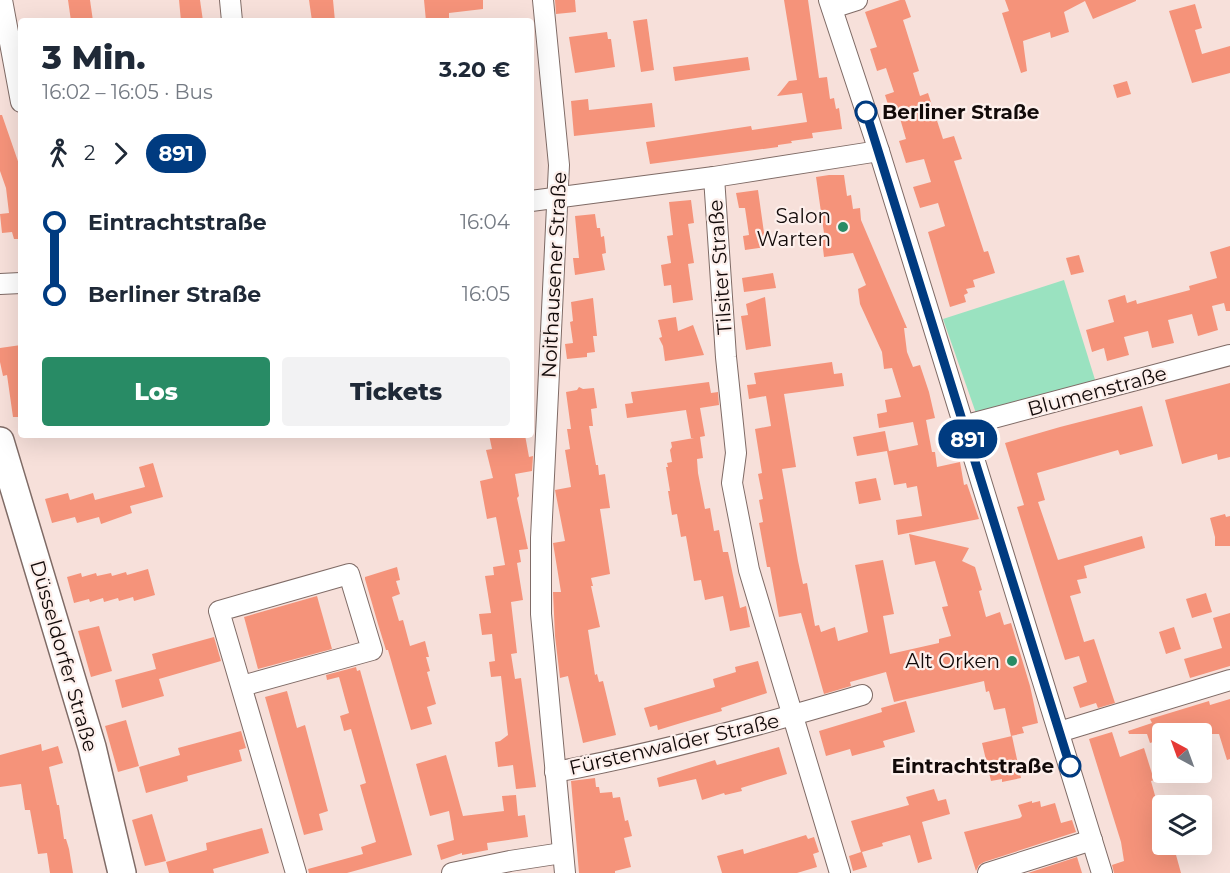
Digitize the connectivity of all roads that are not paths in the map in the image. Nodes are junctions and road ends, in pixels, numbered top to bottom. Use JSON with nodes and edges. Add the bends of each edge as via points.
{"nodes":[{"id":1,"x":2,"y":0,"type":"edge"},
{"id":2,"x":230,"y":0,"type":"edge"},
{"id":3,"x":543,"y":0,"type":"edge"},
{"id":4,"x":857,"y":0,"type":"edge"},
{"id":5,"x":830,"y":4,"type":"edge"},
{"id":6,"x":232,"y":18,"type":"edge"},
{"id":7,"x":18,"y":86,"type":"edge"},
{"id":8,"x":879,"y":151,"type":"junction"},
{"id":9,"x":714,"y":177,"type":"junction"},
{"id":10,"x":558,"y":197,"type":"junction"},
{"id":11,"x":534,"y":201,"type":"edge"},
{"id":12,"x":18,"y":283,"type":"edge"},
{"id":13,"x":0,"y":284,"type":"edge"},
{"id":14,"x":1230,"y":356,"type":"edge"},
{"id":15,"x":726,"y":357,"type":"joint"},
{"id":16,"x":963,"y":426,"type":"junction"},
{"id":17,"x":0,"y":441,"type":"edge"},
{"id":18,"x":1230,"y":680,"type":"edge"},
{"id":19,"x":242,"y":686,"type":"junction"},
{"id":20,"x":862,"y":695,"type":"dead end"},
{"id":21,"x":794,"y":715,"type":"junction"},
{"id":22,"x":1059,"y":732,"type":"junction"},
{"id":23,"x":555,"y":772,"type":"junction"},
{"id":24,"x":1092,"y":840,"type":"junction"},
{"id":25,"x":562,"y":853,"type":"junction"},
{"id":26,"x":122,"y":873,"type":"edge"},
{"id":27,"x":296,"y":873,"type":"edge"},
{"id":28,"x":452,"y":873,"type":"edge"},
{"id":29,"x":565,"y":873,"type":"edge"},
{"id":30,"x":840,"y":873,"type":"edge"},
{"id":31,"x":988,"y":873,"type":"edge"},
{"id":32,"x":1102,"y":873,"type":"edge"}],
"edges":[{"from":1,"to":7,"type":"street"},
{"from":2,"to":6,"type":"street"},
{"from":3,"to":10,"type":"street","name":"Noithausener Straße","via":[[559,150]]},
{"from":4,"to":5,"type":"street"},
{"from":5,"to":8,"type":"street"},
{"from":8,"to":9,"type":"street"},
{"from":8,"to":16,"type":"street"},
{"from":9,"to":10,"type":"street"},
{"from":9,"to":15,"type":"street","name":"Tilsiter Straße"},
{"from":10,"to":11,"type":"street"},
{"from":10,"to":23,"type":"street","name":"Noithausener Straße","via":[[540,572]]},
{"from":12,"to":13,"type":"street"},
{"from":14,"to":16,"type":"street","name":"Blumenstraße"},
{"from":15,"to":21,"type":"street","name":"Fürstenwalder Straße","via":[[736,453],[732,483],[749,570]]},
{"from":16,"to":22,"type":"street"},
{"from":17,"to":26,"type":"street","name":"Düsseldorfer Straße","via":[[92,747]]},
{"from":18,"to":22,"type":"street"},
{"from":19,"to":19,"type":"street","via":[[219,611],[349,574],[372,650]]},
{"from":19,"to":27,"type":"street"},
{"from":20,"to":21,"type":"street","name":"Fürstenwalder Straße"},
{"from":21,"to":23,"type":"street","name":"Fürstenwalder Straße","via":[[671,748]]},
{"from":21,"to":30,"type":"street","name":"Fürstenwalder Straße"},
{"from":22,"to":24,"type":"street"},
{"from":23,"to":25,"type":"street","name":"Noithausener Straße"},
{"from":24,"to":31,"type":"street"},
{"from":24,"to":32,"type":"street"},
{"from":25,"to":28,"type":"street"},
{"from":25,"to":29,"type":"street","name":"Noithausener Straße"}]}
